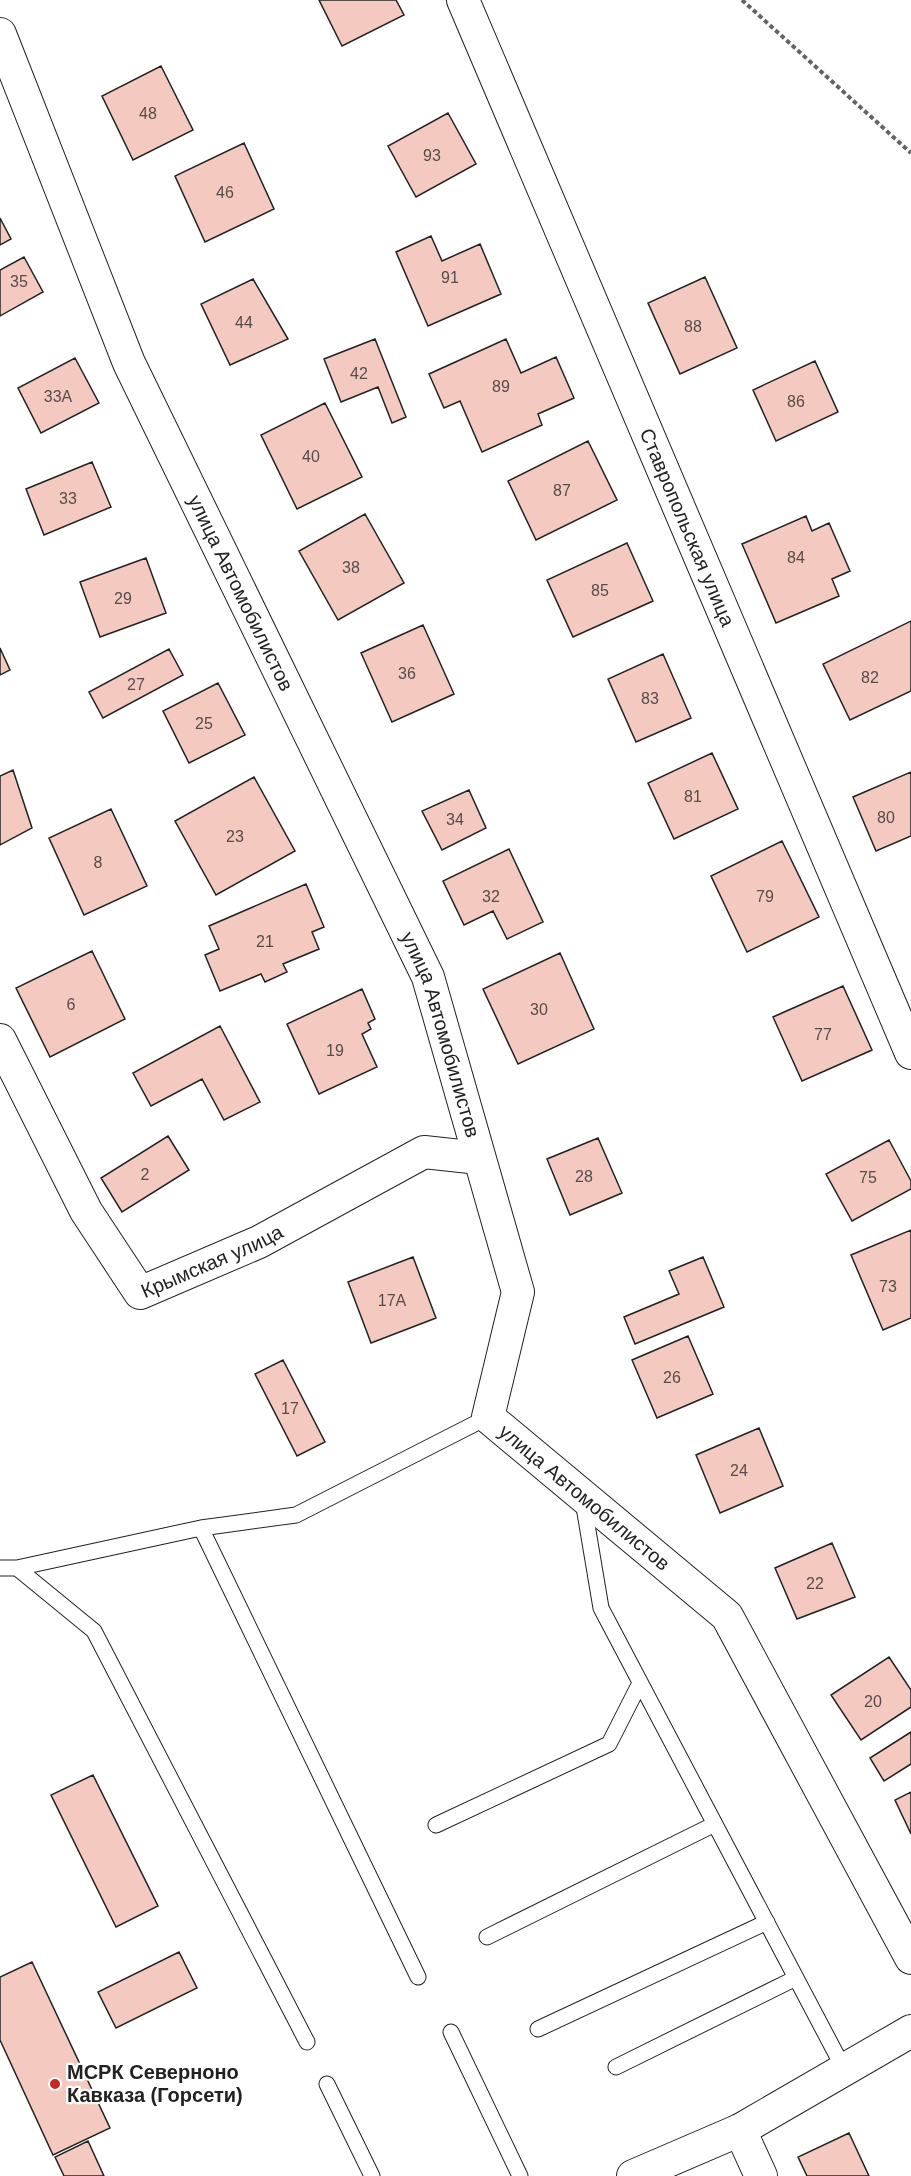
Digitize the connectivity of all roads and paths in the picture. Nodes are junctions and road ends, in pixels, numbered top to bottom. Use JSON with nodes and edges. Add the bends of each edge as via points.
{"nodes":[{"id":1,"x":463,"y":0,"type":"edge"},
{"id":2,"x":742,"y":0,"type":"edge"},
{"id":3,"x":0,"y":34,"type":"edge"},
{"id":4,"x":911,"y":153,"type":"edge"},
{"id":5,"x":0,"y":1040,"type":"edge"},
{"id":6,"x":911,"y":1053,"type":"edge"},
{"id":7,"x":479,"y":1158,"type":"junction"},
{"id":8,"x":488,"y":1417,"type":"junction"},
{"id":9,"x":581,"y":1495,"type":"junction"},
{"id":10,"x":201,"y":1528,"type":"junction"},
{"id":11,"x":0,"y":1568,"type":"edge"},
{"id":12,"x":17,"y":1568,"type":"junction"},
{"id":13,"x":640,"y":1683,"type":"junction"},
{"id":14,"x":715,"y":1824,"type":"junction"},
{"id":15,"x":436,"y":1825,"type":"dead end"},
{"id":16,"x":767,"y":1922,"type":"junction"},
{"id":17,"x":488,"y":1937,"type":"dead end"},
{"id":18,"x":911,"y":1958,"type":"edge"},
{"id":19,"x":418,"y":1977,"type":"dead end"},
{"id":20,"x":796,"y":1978,"type":"junction"},
{"id":21,"x":538,"y":2029,"type":"dead end"},
{"id":22,"x":911,"y":2031,"type":"edge"},
{"id":23,"x":451,"y":2032,"type":"dead end"},
{"id":24,"x":307,"y":2042,"type":"dead end"},
{"id":25,"x":616,"y":2067,"type":"dead end"},
{"id":26,"x":844,"y":2069,"type":"junction"},
{"id":27,"x":327,"y":2084,"type":"dead end"},
{"id":28,"x":740,"y":2130,"type":"junction"},
{"id":29,"x":372,"y":2176,"type":"edge"},
{"id":30,"x":520,"y":2176,"type":"edge"},
{"id":31,"x":633,"y":2176,"type":"edge"},
{"id":32,"x":761,"y":2176,"type":"edge"}],
"edges":[{"from":1,"to":6,"type":"street","name":"Ставропольская улица"},
{"from":2,"to":4,"type":"path"},
{"from":3,"to":7,"type":"street","name":"улица Автомобилистов","via":[[129,363],[428,977]]},
{"from":5,"to":7,"type":"street","name":"Крымская улица","via":[[86,1211],[140,1293],[259,1242],[424,1152]]},
{"from":7,"to":8,"type":"street","name":"улица Автомобилистов","via":[[518,1292]]},
{"from":8,"to":9,"type":"street","name":"улица Автомобилистов"},
{"from":8,"to":10,"type":"lane","via":[[296,1515]]},
{"from":9,"to":13,"type":"lane","via":[[601,1608]]},
{"from":9,"to":18,"type":"street","name":"улица Автомобилистов","via":[[727,1616]]},
{"from":10,"to":12,"type":"lane"},
{"from":10,"to":19,"type":"lane"},
{"from":11,"to":12,"type":"lane"},
{"from":12,"to":24,"type":"lane","via":[[94,1631]]},
{"from":13,"to":14,"type":"lane"},
{"from":13,"to":15,"type":"lane","via":[[609,1744]]},
{"from":14,"to":16,"type":"lane"},
{"from":14,"to":17,"type":"lane"},
{"from":16,"to":20,"type":"lane"},
{"from":16,"to":21,"type":"lane"},
{"from":20,"to":25,"type":"lane"},
{"from":20,"to":26,"type":"lane"},
{"from":22,"to":26,"type":"street"},
{"from":23,"to":30,"type":"lane"},
{"from":26,"to":28,"type":"street"},
{"from":27,"to":29,"type":"lane"},
{"from":28,"to":31,"type":"street"},
{"from":28,"to":32,"type":"street"}]}
